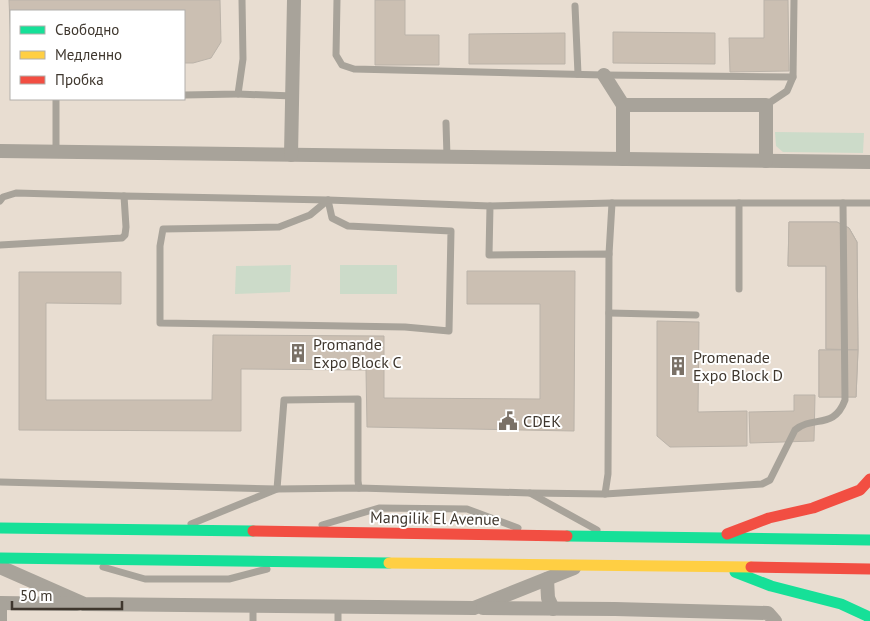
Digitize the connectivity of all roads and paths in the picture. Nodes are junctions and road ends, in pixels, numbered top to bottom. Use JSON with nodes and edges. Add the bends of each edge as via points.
{"nodes":[{"id":1,"x":242,"y":0,"type":"edge"},
{"id":2,"x":294,"y":0,"type":"edge"},
{"id":3,"x":337,"y":0,"type":"edge"},
{"id":4,"x":794,"y":0,"type":"edge"},
{"id":5,"x":575,"y":6,"type":"dead end"},
{"id":6,"x":578,"y":74,"type":"junction"},
{"id":7,"x":604,"y":75,"type":"junction"},
{"id":8,"x":794,"y":77,"type":"junction"},
{"id":9,"x":238,"y":94,"type":"junction"},
{"id":10,"x":185,"y":95,"type":"edge"},
{"id":11,"x":293,"y":96,"type":"junction"},
{"id":12,"x":56,"y":100,"type":"edge"},
{"id":13,"x":623,"y":105,"type":"junction"},
{"id":14,"x":766,"y":105,"type":"junction"},
{"id":15,"x":446,"y":123,"type":"dead end"},
{"id":16,"x":0,"y":151,"type":"edge"},
{"id":17,"x":56,"y":152,"type":"junction"},
{"id":18,"x":290,"y":155,"type":"junction"},
{"id":19,"x":447,"y":157,"type":"junction"},
{"id":20,"x":623,"y":159,"type":"junction"},
{"id":21,"x":766,"y":161,"type":"junction"},
{"id":22,"x":870,"y":162,"type":"edge"},
{"id":23,"x":124,"y":196,"type":"junction"},
{"id":24,"x":328,"y":200,"type":"junction"},
{"id":25,"x":0,"y":201,"type":"edge"},
{"id":26,"x":612,"y":203,"type":"junction"},
{"id":27,"x":739,"y":203,"type":"junction"},
{"id":28,"x":843,"y":203,"type":"junction"},
{"id":29,"x":870,"y":203,"type":"edge"},
{"id":30,"x":490,"y":206,"type":"junction"},
{"id":31,"x":0,"y":245,"type":"edge"},
{"id":32,"x":609,"y":254,"type":"junction"},
{"id":33,"x":739,"y":289,"type":"dead end"},
{"id":34,"x":609,"y":313,"type":"junction"},
{"id":35,"x":696,"y":315,"type":"dead end"},
{"id":36,"x":870,"y":479,"type":"edge"},
{"id":37,"x":0,"y":482,"type":"edge"},
{"id":38,"x":359,"y":488,"type":"junction"},
{"id":39,"x":277,"y":489,"type":"junction"},
{"id":40,"x":530,"y":493,"type":"junction"},
{"id":41,"x":605,"y":494,"type":"junction"},
{"id":42,"x":0,"y":528,"type":"edge"},
{"id":43,"x":176,"y":530,"type":"junction"},
{"id":44,"x":301,"y":532,"type":"junction"},
{"id":45,"x":537,"y":535,"type":"junction"},
{"id":46,"x":608,"y":536,"type":"junction"},
{"id":47,"x":716,"y":538,"type":"junction"},
{"id":48,"x":870,"y":540,"type":"edge"},
{"id":49,"x":0,"y":558,"type":"edge"},
{"id":50,"x":71,"y":559,"type":"junction"},
{"id":51,"x":298,"y":562,"type":"junction"},
{"id":52,"x":580,"y":565,"type":"junction"},
{"id":53,"x":0,"y":567,"type":"edge"},
{"id":54,"x":722,"y":567,"type":"junction"},
{"id":55,"x":870,"y":569,"type":"edge"},
{"id":56,"x":547,"y":579,"type":"junction"},
{"id":57,"x":0,"y":603,"type":"edge"},
{"id":58,"x":84,"y":604,"type":"junction"},
{"id":59,"x":253,"y":606,"type":"junction"},
{"id":60,"x":338,"y":607,"type":"junction"},
{"id":61,"x":474,"y":608,"type":"junction"},
{"id":62,"x":553,"y":609,"type":"junction"},
{"id":63,"x":615,"y":615,"type":"edge"},
{"id":64,"x":870,"y":620,"type":"edge"},
{"id":65,"x":0,"y":621,"type":"edge"},
{"id":66,"x":253,"y":621,"type":"edge"},
{"id":67,"x":338,"y":621,"type":"edge"},
{"id":68,"x":775,"y":621,"type":"edge"}],
"edges":[{"from":1,"to":9,"type":"lane","via":[[243,59]]},
{"from":2,"to":11,"type":"street"},
{"from":3,"to":6,"type":"lane","via":[[336,55],[342,64],[354,69]]},
{"from":4,"to":8,"type":"lane"},
{"from":5,"to":6,"type":"lane"},
{"from":6,"to":7,"type":"lane"},
{"from":7,"to":8,"type":"lane"},
{"from":7,"to":13,"type":"street"},
{"from":8,"to":14,"type":"lane","via":[[787,91]]},
{"from":9,"to":10,"type":"lane"},
{"from":9,"to":11,"type":"lane"},
{"from":11,"to":18,"type":"street"},
{"from":12,"to":17,"type":"lane"},
{"from":13,"to":14,"type":"street"},
{"from":13,"to":20,"type":"street"},
{"from":14,"to":21,"type":"street"},
{"from":15,"to":19,"type":"lane"},
{"from":16,"to":17,"type":"street"},
{"from":17,"to":18,"type":"street"},
{"from":18,"to":19,"type":"street"},
{"from":19,"to":20,"type":"street"},
{"from":20,"to":21,"type":"street"},
{"from":21,"to":22,"type":"street"},
{"from":23,"to":24,"type":"lane"},
{"from":23,"to":25,"type":"lane","via":[[16,193]]},
{"from":23,"to":31,"type":"lane","via":[[126,227],[122,238]]},
{"from":24,"to":24,"type":"lane","via":[[332,218],[348,226],[451,231],[449,331],[405,327],[160,323],[163,229],[279,227],[310,215]]},
{"from":24,"to":30,"type":"lane"},
{"from":26,"to":27,"type":"lane"},
{"from":26,"to":30,"type":"lane"},
{"from":26,"to":32,"type":"lane"},
{"from":27,"to":28,"type":"lane"},
{"from":27,"to":33,"type":"lane"},
{"from":28,"to":29,"type":"lane"},
{"from":28,"to":41,"type":"lane","via":[[845,400],[841,410],[824,422],[800,426],[795,430],[774,474],[762,484]]},
{"from":30,"to":32,"type":"lane","via":[[488,255]]},
{"from":32,"to":34,"type":"lane"},
{"from":34,"to":35,"type":"lane"},
{"from":34,"to":41,"type":"lane","via":[[608,474]]},
{"from":36,"to":47,"type":"main road","via":[[860,490]]},
{"from":37,"to":39,"type":"lane"},
{"from":38,"to":39,"type":"lane"},
{"from":38,"to":39,"type":"lane","via":[[358,399],[348,399],[284,400]]},
{"from":38,"to":40,"type":"lane"},
{"from":39,"to":43,"type":"lane"},
{"from":40,"to":41,"type":"lane"},
{"from":40,"to":46,"type":"lane"},
{"from":42,"to":43,"type":"main road","name":"Mangilik El Avenue"},
{"from":43,"to":44,"type":"main road","name":"Mangilik El Avenue"},
{"from":44,"to":45,"type":"main road","name":"Mangilik El Avenue"},
{"from":44,"to":45,"type":"lane","via":[[379,508],[438,508],[467,509]]},
{"from":45,"to":46,"type":"main road","name":"Mangilik El Avenue"},
{"from":46,"to":47,"type":"main road","name":"Mangilik El Avenue"},
{"from":47,"to":48,"type":"main road","name":"Mangilik El Avenue"},
{"from":49,"to":50,"type":"main road"},
{"from":50,"to":51,"type":"main road"},
{"from":50,"to":51,"type":"lane","via":[[145,579],[229,579]]},
{"from":51,"to":52,"type":"main road"},
{"from":52,"to":54,"type":"main road"},
{"from":52,"to":56,"type":"street"},
{"from":53,"to":58,"type":"street"},
{"from":54,"to":55,"type":"main road"},
{"from":54,"to":64,"type":"main road","via":[[772,586],[841,604]]},
{"from":56,"to":61,"type":"street"},
{"from":56,"to":62,"type":"street","via":[[548,598]]},
{"from":57,"to":58,"type":"street"},
{"from":57,"to":65,"type":"street"},
{"from":58,"to":59,"type":"street"},
{"from":59,"to":60,"type":"street"},
{"from":59,"to":66,"type":"lane"},
{"from":60,"to":61,"type":"street"},
{"from":60,"to":67,"type":"lane"},
{"from":61,"to":62,"type":"street"},
{"from":62,"to":63,"type":"street"},
{"from":63,"to":68,"type":"street","via":[[768,614]]}]}
